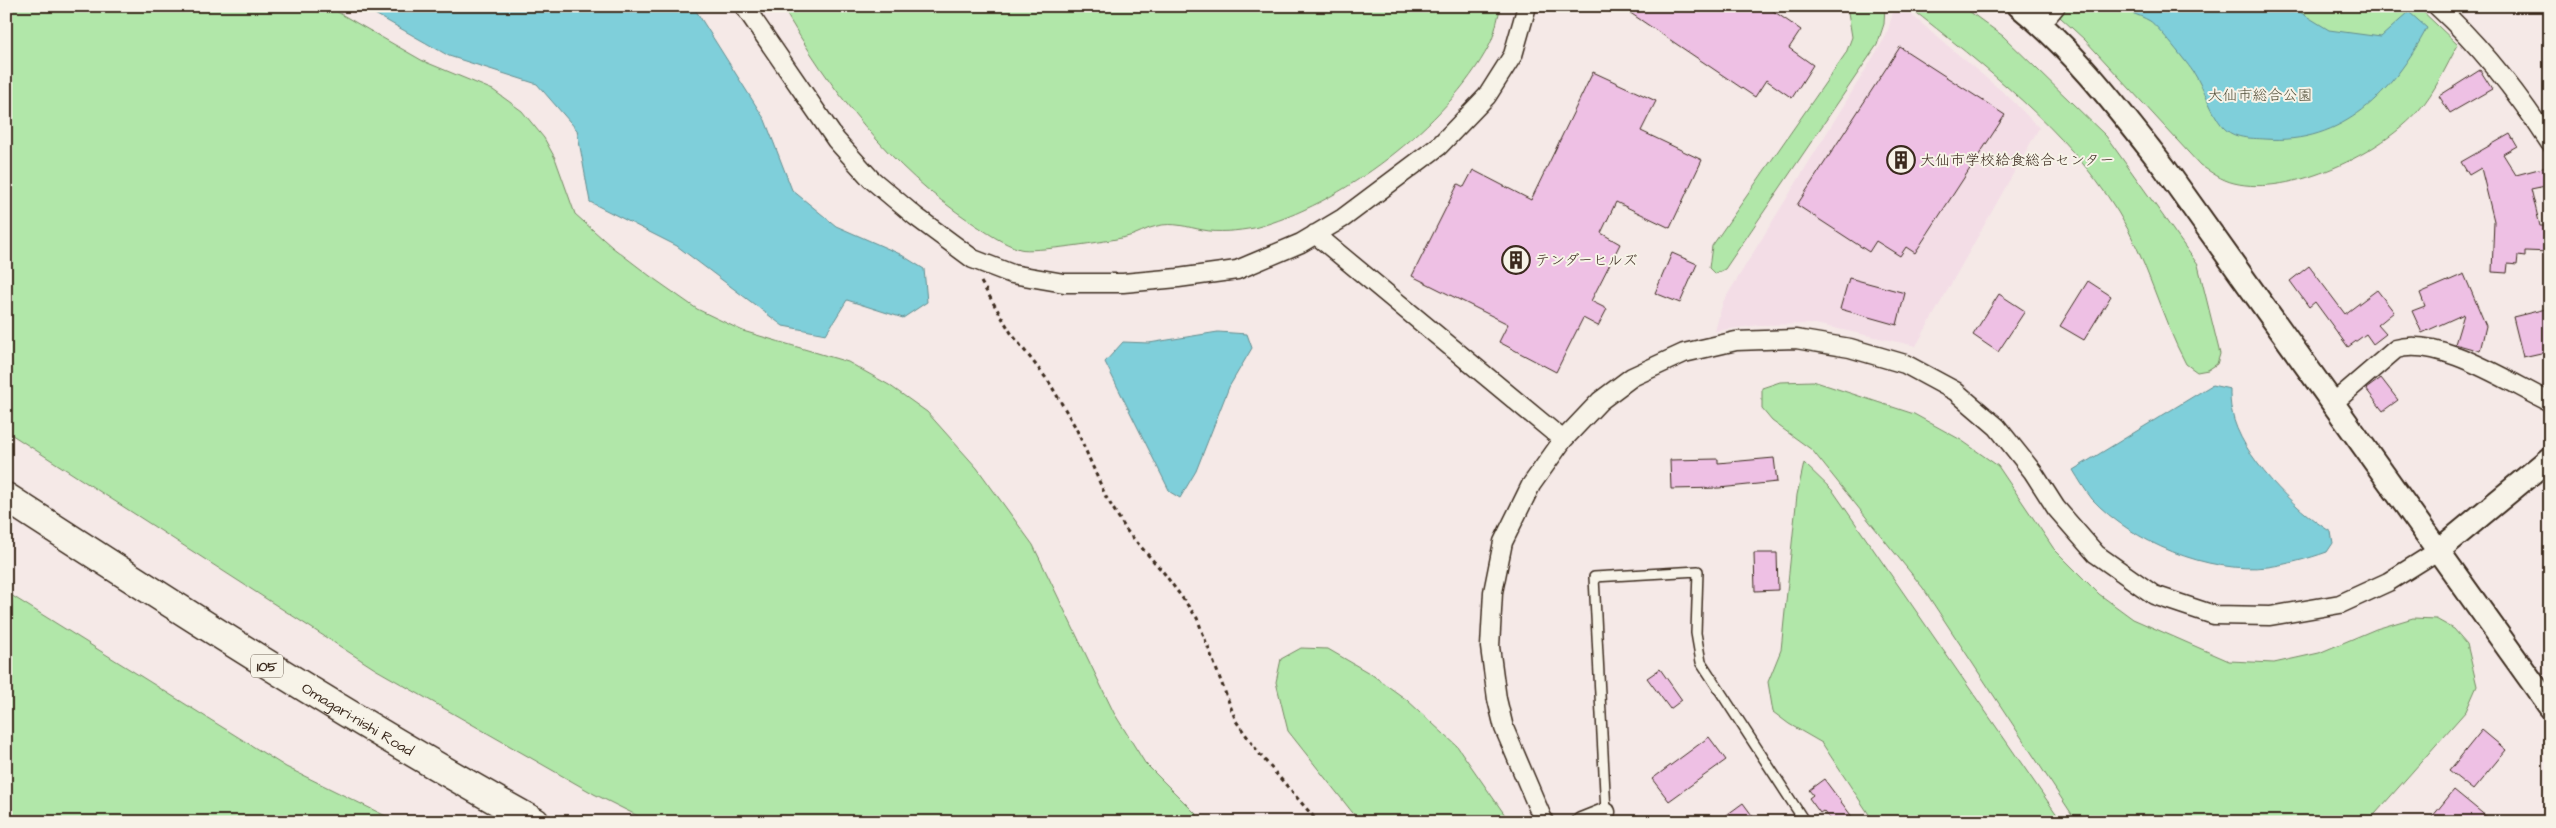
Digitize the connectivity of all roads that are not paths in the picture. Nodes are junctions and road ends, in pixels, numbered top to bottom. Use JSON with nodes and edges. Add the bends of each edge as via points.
{"nodes":[{"id":1,"x":744,"y":6,"type":"edge"},
{"id":2,"x":1527,"y":6,"type":"edge"},
{"id":3,"x":2019,"y":6,"type":"edge"},
{"id":4,"x":2056,"y":6,"type":"edge"},
{"id":5,"x":2437,"y":6,"type":"edge"},
{"id":6,"x":2041,"y":24,"type":"junction"},
{"id":7,"x":2550,"y":143,"type":"edge"},
{"id":8,"x":1315,"y":234,"type":"junction"},
{"id":9,"x":2550,"y":402,"type":"edge"},
{"id":10,"x":2332,"y":404,"type":"junction"},
{"id":11,"x":1563,"y":440,"type":"junction"},
{"id":12,"x":2550,"y":458,"type":"edge"},
{"id":13,"x":6,"y":497,"type":"edge"},
{"id":14,"x":2439,"y":550,"type":"junction"},
{"id":15,"x":2550,"y":707,"type":"edge"},
{"id":16,"x":1606,"y":812,"type":"joint"},
{"id":17,"x":535,"y":822,"type":"edge"},
{"id":18,"x":1544,"y":822,"type":"edge"},
{"id":19,"x":1581,"y":822,"type":"edge"},
{"id":20,"x":1805,"y":822,"type":"edge"}],
"edges":[{"from":1,"to":8,"type":"street","via":[[807,101],[871,179],[974,259],[1012,274],[1064,283],[1123,283],[1237,270]]},
{"from":2,"to":8,"type":"street","via":[[1513,55],[1487,96],[1431,152],[1365,203]]},
{"from":3,"to":6,"type":"street"},
{"from":4,"to":6,"type":"street"},
{"from":5,"to":7,"type":"street","via":[[2471,38]]},
{"from":6,"to":10,"type":"street","via":[[2108,96],[2164,167]]},
{"from":8,"to":11,"type":"street"},
{"from":9,"to":10,"type":"street","via":[[2512,384],[2485,366],[2432,349],[2408,346],[2396,349]]},
{"from":10,"to":14,"type":"street"},
{"from":11,"to":14,"type":"street","via":[[1600,401],[1632,377],[1684,353],[1736,341],[1796,339],[1850,348],[1905,364],[1955,391],[1997,427],[2033,472],[2056,508],[2096,554],[2154,595],[2214,615],[2270,616],[2340,604],[2388,582]]},
{"from":11,"to":18,"type":"street","via":[[1532,485],[1504,542],[1493,592],[1490,647],[1504,728]]},
{"from":12,"to":14,"type":"street"},
{"from":13,"to":17,"type":"highway","name":"Omagari-nishi Road","number":"105","via":[[280,674]]},
{"from":14,"to":15,"type":"street"},
{"from":16,"to":19,"type":"street"},
{"from":16,"to":20,"type":"lane","via":[[1594,577],[1698,571],[1696,633],[1701,662]]}]}
